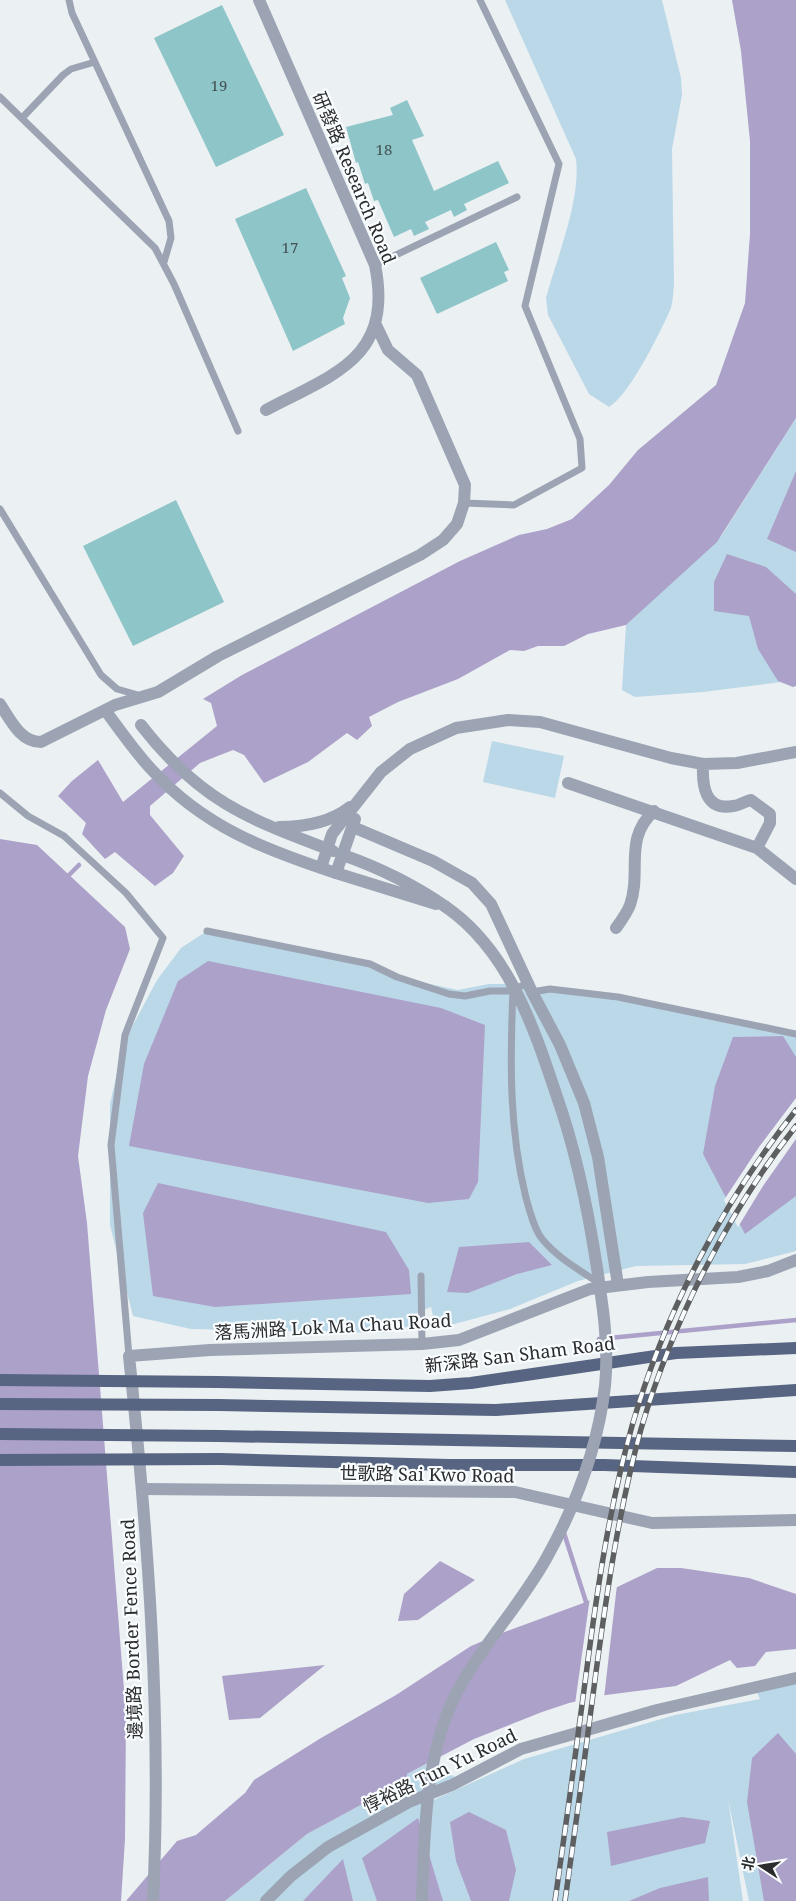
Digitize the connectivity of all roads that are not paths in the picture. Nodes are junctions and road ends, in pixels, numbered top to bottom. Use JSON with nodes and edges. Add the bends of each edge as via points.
{"nodes":[{"id":1,"x":69,"y":0,"type":"edge"},
{"id":2,"x":259,"y":0,"type":"edge"},
{"id":3,"x":480,"y":0,"type":"edge"},
{"id":4,"x":95,"y":62,"type":"junction"},
{"id":5,"x":0,"y":98,"type":"edge"},
{"id":6,"x":22,"y":118,"type":"junction"},
{"id":7,"x":516,"y":197,"type":"dead end"},
{"id":8,"x":164,"y":262,"type":"junction"},
{"id":9,"x":375,"y":265,"type":"junction"},
{"id":10,"x":376,"y":325,"type":"junction"},
{"id":11,"x":266,"y":410,"type":"dead end"},
{"id":12,"x":238,"y":430,"type":"dead end"},
{"id":13,"x":464,"y":503,"type":"junction"},
{"id":14,"x":0,"y":509,"type":"edge"},
{"id":15,"x":158,"y":692,"type":"junction"},
{"id":16,"x":0,"y":704,"type":"edge"},
{"id":17,"x":105,"y":710,"type":"junction"},
{"id":18,"x":141,"y":725,"type":"dead end"},
{"id":19,"x":796,"y":752,"type":"edge"},
{"id":20,"x":704,"y":764,"type":"junction"},
{"id":21,"x":568,"y":783,"type":"dead end"},
{"id":22,"x":0,"y":793,"type":"edge"},
{"id":23,"x":363,"y":794,"type":"junction"},
{"id":24,"x":654,"y":811,"type":"junction"},
{"id":25,"x":269,"y":826,"type":"junction"},
{"id":26,"x":353,"y":826,"type":"junction"},
{"id":27,"x":757,"y":848,"type":"junction"},
{"id":28,"x":327,"y":849,"type":"junction"},
{"id":29,"x":343,"y":855,"type":"junction"},
{"id":30,"x":321,"y":868,"type":"junction"},
{"id":31,"x":336,"y":874,"type":"junction"},
{"id":32,"x":796,"y":879,"type":"edge"},
{"id":33,"x":446,"y":906,"type":"junction"},
{"id":34,"x":616,"y":928,"type":"dead end"},
{"id":35,"x":207,"y":932,"type":"dead end"},
{"id":36,"x":530,"y":987,"type":"junction"},
{"id":37,"x":513,"y":990,"type":"junction"},
{"id":38,"x":796,"y":1034,"type":"edge"},
{"id":39,"x":796,"y":1260,"type":"edge"},
{"id":40,"x":421,"y":1276,"type":"dead end"},
{"id":41,"x":611,"y":1286,"type":"junction"},
{"id":42,"x":422,"y":1344,"type":"junction"},
{"id":43,"x":796,"y":1348,"type":"edge"},
{"id":44,"x":129,"y":1356,"type":"junction"},
{"id":45,"x":0,"y":1380,"type":"edge"},
{"id":46,"x":796,"y":1390,"type":"edge"},
{"id":47,"x":0,"y":1404,"type":"edge"},
{"id":48,"x":0,"y":1434,"type":"edge"},
{"id":49,"x":796,"y":1446,"type":"edge"},
{"id":50,"x":0,"y":1460,"type":"edge"},
{"id":51,"x":796,"y":1472,"type":"edge"},
{"id":52,"x":143,"y":1489,"type":"junction"},
{"id":53,"x":796,"y":1520,"type":"edge"},
{"id":54,"x":796,"y":1678,"type":"edge"},
{"id":55,"x":153,"y":1901,"type":"edge"},
{"id":56,"x":266,"y":1901,"type":"edge"},
{"id":57,"x":422,"y":1901,"type":"edge"}],
"edges":[{"from":1,"to":4,"type":"lane"},
{"from":2,"to":9,"type":"street","name":"研發路 Research Road"},
{"from":3,"to":13,"type":"lane","via":[[559,164],[524,306],[580,439],[582,468],[514,505]]},
{"from":4,"to":6,"type":"lane","via":[[63,74]]},
{"from":4,"to":8,"type":"lane","via":[[168,222],[172,238]]},
{"from":5,"to":6,"type":"lane"},
{"from":6,"to":8,"type":"lane","via":[[150,240]]},
{"from":7,"to":9,"type":"lane"},
{"from":8,"to":12,"type":"lane"},
{"from":9,"to":10,"type":"street","name":"研發路 Research Road","via":[[379,305]]},
{"from":10,"to":11,"type":"street","name":"研發路 Research Road","via":[[351,363]]},
{"from":10,"to":13,"type":"street","via":[[388,350],[417,375],[465,485]]},
{"from":13,"to":15,"type":"street","via":[[457,524],[443,540],[428,550],[218,656]]},
{"from":14,"to":15,"type":"lane","via":[[101,675],[116,689],[126,693],[147,695]]},
{"from":15,"to":17,"type":"street"},
{"from":16,"to":17,"type":"street","via":[[17,730],[33,742],[41,742]]},
{"from":17,"to":30,"type":"street","via":[[151,770],[228,831],[264,849]]},
{"from":18,"to":25,"type":"street","via":[[165,756],[210,795]]},
{"from":19,"to":20,"type":"street","via":[[737,764]]},
{"from":20,"to":23,"type":"street","via":[[540,722],[508,720],[456,728],[410,749],[381,772]]},
{"from":20,"to":27,"type":"street","via":[[703,786],[712,803],[734,806],[751,800],[770,814],[767,831]]},
{"from":21,"to":24,"type":"street"},
{"from":22,"to":44,"type":"lane","via":[[28,816],[64,836],[126,893],[163,938],[125,1035],[111,1145]]},
{"from":23,"to":25,"type":"street","via":[[347,809],[303,828]]},
{"from":23,"to":26,"type":"street"},
{"from":23,"to":28,"type":"street","via":[[332,834]]},
{"from":24,"to":27,"type":"street"},
{"from":24,"to":34,"type":"street","via":[[644,819],[634,848],[636,873],[630,905]]},
{"from":25,"to":28,"type":"street"},
{"from":26,"to":29,"type":"street"},
{"from":26,"to":36,"type":"street","via":[[433,861],[472,883],[491,904]]},
{"from":27,"to":32,"type":"street"},
{"from":28,"to":29,"type":"street"},
{"from":28,"to":30,"type":"street"},
{"from":29,"to":31,"type":"street"},
{"from":29,"to":33,"type":"street","via":[[380,868]]},
{"from":30,"to":31,"type":"street"},
{"from":31,"to":33,"type":"street"},
{"from":33,"to":57,"type":"street","bridge":true,"via":[[481,936],[508,975],[540,1046],[565,1118],[580,1178],[605,1322],[605,1384],[599,1427],[579,1489],[547,1558],[472,1666],[440,1734],[426,1824]]},
{"from":35,"to":37,"type":"lane","via":[[370,964],[449,994],[466,996]]},
{"from":36,"to":37,"type":"lane"},
{"from":36,"to":38,"type":"lane","via":[[618,997]]},
{"from":36,"to":41,"type":"street","via":[[560,1045],[584,1103],[598,1157]]},
{"from":37,"to":41,"type":"lane","via":[[511,1093],[519,1169],[530,1213],[541,1239],[572,1266]]},
{"from":39,"to":41,"type":"street","name":"落馬洲路 Lok Ma Chau Road","via":[[768,1271],[738,1277]]},
{"from":40,"to":42,"type":"lane"},
{"from":41,"to":42,"type":"street","name":"落馬洲路 Lok Ma Chau Road","via":[[590,1289],[459,1340]]},
{"from":42,"to":44,"type":"street","name":"落馬洲路 Lok Ma Chau Road","via":[[210,1350]]},
{"from":43,"to":45,"type":"main road","name":"新深路 San Sham Road","bridge":true,"via":[[676,1353],[430,1386]]},
{"from":44,"to":52,"type":"street","name":"邊境路 Border Fence Road"},
{"from":46,"to":47,"type":"main road","bridge":true,"via":[[496,1410]]},
{"from":48,"to":49,"type":"main road","bridge":true},
{"from":50,"to":51,"type":"main road","bridge":true,"via":[[220,1459],[604,1465]]},
{"from":52,"to":53,"type":"street","name":"世歌路 Sai Kwo Road","via":[[515,1492],[652,1523]]},
{"from":52,"to":55,"type":"street","name":"邊境路 Border Fence Road","via":[[154,1677]]},
{"from":54,"to":56,"type":"street","name":"惇裕路 Tun Yu Road","via":[[656,1710],[521,1749],[452,1785],[409,1802],[328,1847]]}]}
